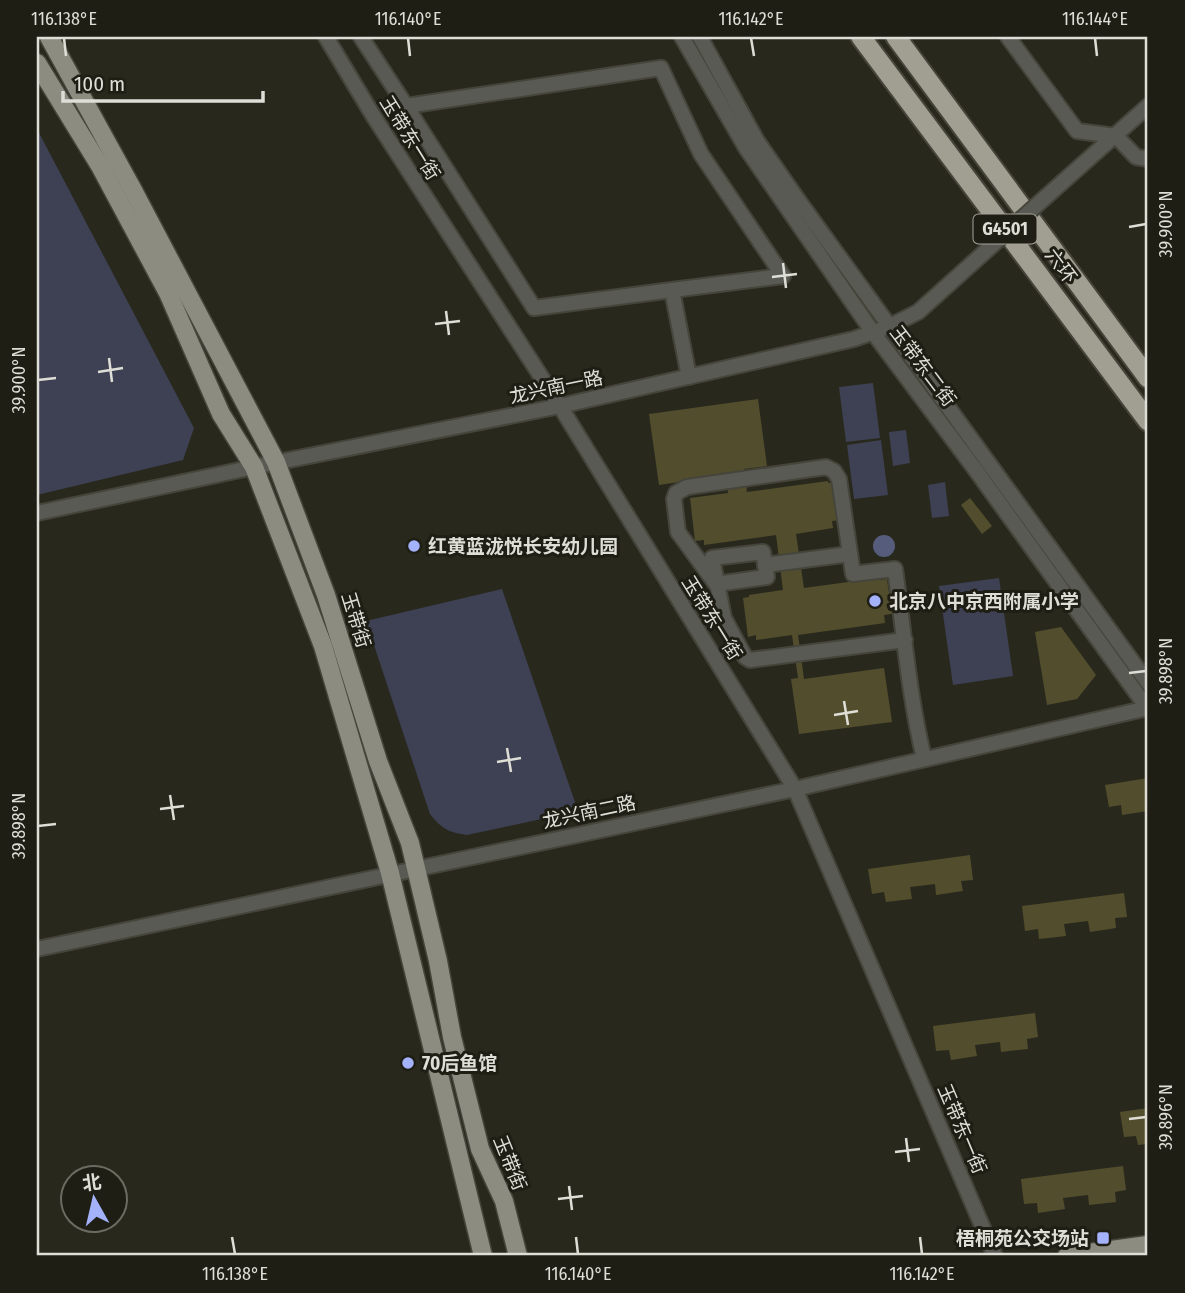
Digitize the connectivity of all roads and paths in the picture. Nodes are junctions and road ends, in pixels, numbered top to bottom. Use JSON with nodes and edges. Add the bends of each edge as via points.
{"nodes":[{"id":1,"x":49,"y":37,"type":"edge"},
{"id":2,"x":326,"y":37,"type":"edge"},
{"id":3,"x":361,"y":37,"type":"edge"},
{"id":4,"x":682,"y":37,"type":"edge"},
{"id":5,"x":700,"y":37,"type":"edge"},
{"id":6,"x":862,"y":37,"type":"edge"},
{"id":7,"x":896,"y":37,"type":"edge"},
{"id":8,"x":1008,"y":37,"type":"edge"},
{"id":9,"x":37,"y":64,"type":"edge"},
{"id":10,"x":406,"y":106,"type":"junction"},
{"id":11,"x":1148,"y":106,"type":"edge"},
{"id":12,"x":1116,"y":136,"type":"junction"},
{"id":13,"x":1148,"y":159,"type":"edge"},
{"id":14,"x":672,"y":290,"type":"junction"},
{"id":15,"x":888,"y":327,"type":"junction"},
{"id":16,"x":872,"y":331,"type":"junction"},
{"id":17,"x":689,"y":377,"type":"junction"},
{"id":18,"x":1148,"y":378,"type":"edge"},
{"id":19,"x":560,"y":406,"type":"junction"},
{"id":20,"x":1148,"y":421,"type":"edge"},
{"id":21,"x":276,"y":462,"type":"junction"},
{"id":22,"x":254,"y":467,"type":"junction"},
{"id":23,"x":37,"y":513,"type":"edge"},
{"id":24,"x":850,"y":554,"type":"junction"},
{"id":25,"x":765,"y":565,"type":"junction"},
{"id":26,"x":716,"y":584,"type":"junction"},
{"id":27,"x":905,"y":640,"type":"junction"},
{"id":28,"x":1148,"y":684,"type":"edge"},
{"id":29,"x":1148,"y":709,"type":"edge"},
{"id":30,"x":924,"y":758,"type":"junction"},
{"id":31,"x":795,"y":789,"type":"junction"},
{"id":32,"x":416,"y":868,"type":"junction"},
{"id":33,"x":390,"y":873,"type":"junction"},
{"id":34,"x":37,"y":949,"type":"edge"},
{"id":35,"x":1148,"y":1245,"type":"edge"},
{"id":36,"x":483,"y":1256,"type":"edge"},
{"id":37,"x":518,"y":1256,"type":"edge"},
{"id":38,"x":995,"y":1256,"type":"edge"},
{"id":39,"x":1067,"y":1256,"type":"edge"}],
"edges":[{"from":1,"to":21,"type":"main road","name":"玉带街"},
{"from":2,"to":19,"type":"street","name":"玉带东一街"},
{"from":3,"to":10,"type":"street"},
{"from":4,"to":16,"type":"street","name":"玉带东二街","via":[[746,148]]},
{"from":5,"to":15,"type":"street","name":"玉带东二街","via":[[757,141]]},
{"from":6,"to":20,"type":"highway","name":"六环","number":"G4501"},
{"from":7,"to":18,"type":"highway","name":"六环","number":"G4501"},
{"from":8,"to":12,"type":"street","via":[[1077,131]]},
{"from":9,"to":22,"type":"main road","name":"玉带街","via":[[100,166],[162,281],[221,414]]},
{"from":10,"to":14,"type":"street","via":[[534,308]]},
{"from":10,"to":14,"type":"street","via":[[661,68],[701,153],[783,276]]},
{"from":11,"to":12,"type":"street","name":"龙兴南一路"},
{"from":12,"to":13,"type":"street","via":[[1136,158]]},
{"from":12,"to":15,"type":"street","name":"龙兴南一路","bridge":true,"via":[[918,312]]},
{"from":14,"to":17,"type":"street"},
{"from":15,"to":16,"type":"street","name":"龙兴南一路"},
{"from":15,"to":28,"type":"street","name":"玉带东二街"},
{"from":16,"to":17,"type":"street","name":"龙兴南一路"},
{"from":16,"to":29,"type":"street","name":"玉带东二街"},
{"from":17,"to":19,"type":"street","name":"龙兴南一路"},
{"from":19,"to":21,"type":"street","name":"龙兴南一路"},
{"from":19,"to":31,"type":"street","name":"玉带东一街"},
{"from":21,"to":22,"type":"street","name":"龙兴南一路"},
{"from":21,"to":32,"type":"main road","name":"玉带街","via":[[326,595]]},
{"from":22,"to":23,"type":"street","name":"龙兴南一路"},
{"from":22,"to":33,"type":"main road","name":"玉带街","via":[[323,646]]},
{"from":24,"to":25,"type":"street"},
{"from":24,"to":26,"type":"street","via":[[839,479],[826,467],[811,462],[687,487],[674,499],[678,531]]},
{"from":24,"to":27,"type":"street","via":[[853,575],[895,569]]},
{"from":25,"to":26,"type":"street","via":[[767,577]]},
{"from":25,"to":26,"type":"street","via":[[764,552],[712,558]]},
{"from":26,"to":27,"type":"street","via":[[724,618],[750,660]]},
{"from":27,"to":30,"type":"street"},
{"from":29,"to":30,"type":"street","name":"龙兴南二路"},
{"from":30,"to":31,"type":"street","name":"龙兴南二路"},
{"from":31,"to":32,"type":"street","name":"龙兴南二路"},
{"from":31,"to":38,"type":"street","name":"玉带东一街"},
{"from":32,"to":33,"type":"street","name":"龙兴南二路"},
{"from":32,"to":37,"type":"main road","name":"玉带街","via":[[480,1149],[503,1201]]},
{"from":33,"to":34,"type":"street","name":"龙兴南二路"},
{"from":33,"to":36,"type":"main road","name":"玉带街"},
{"from":35,"to":39,"type":"main road"}]}
